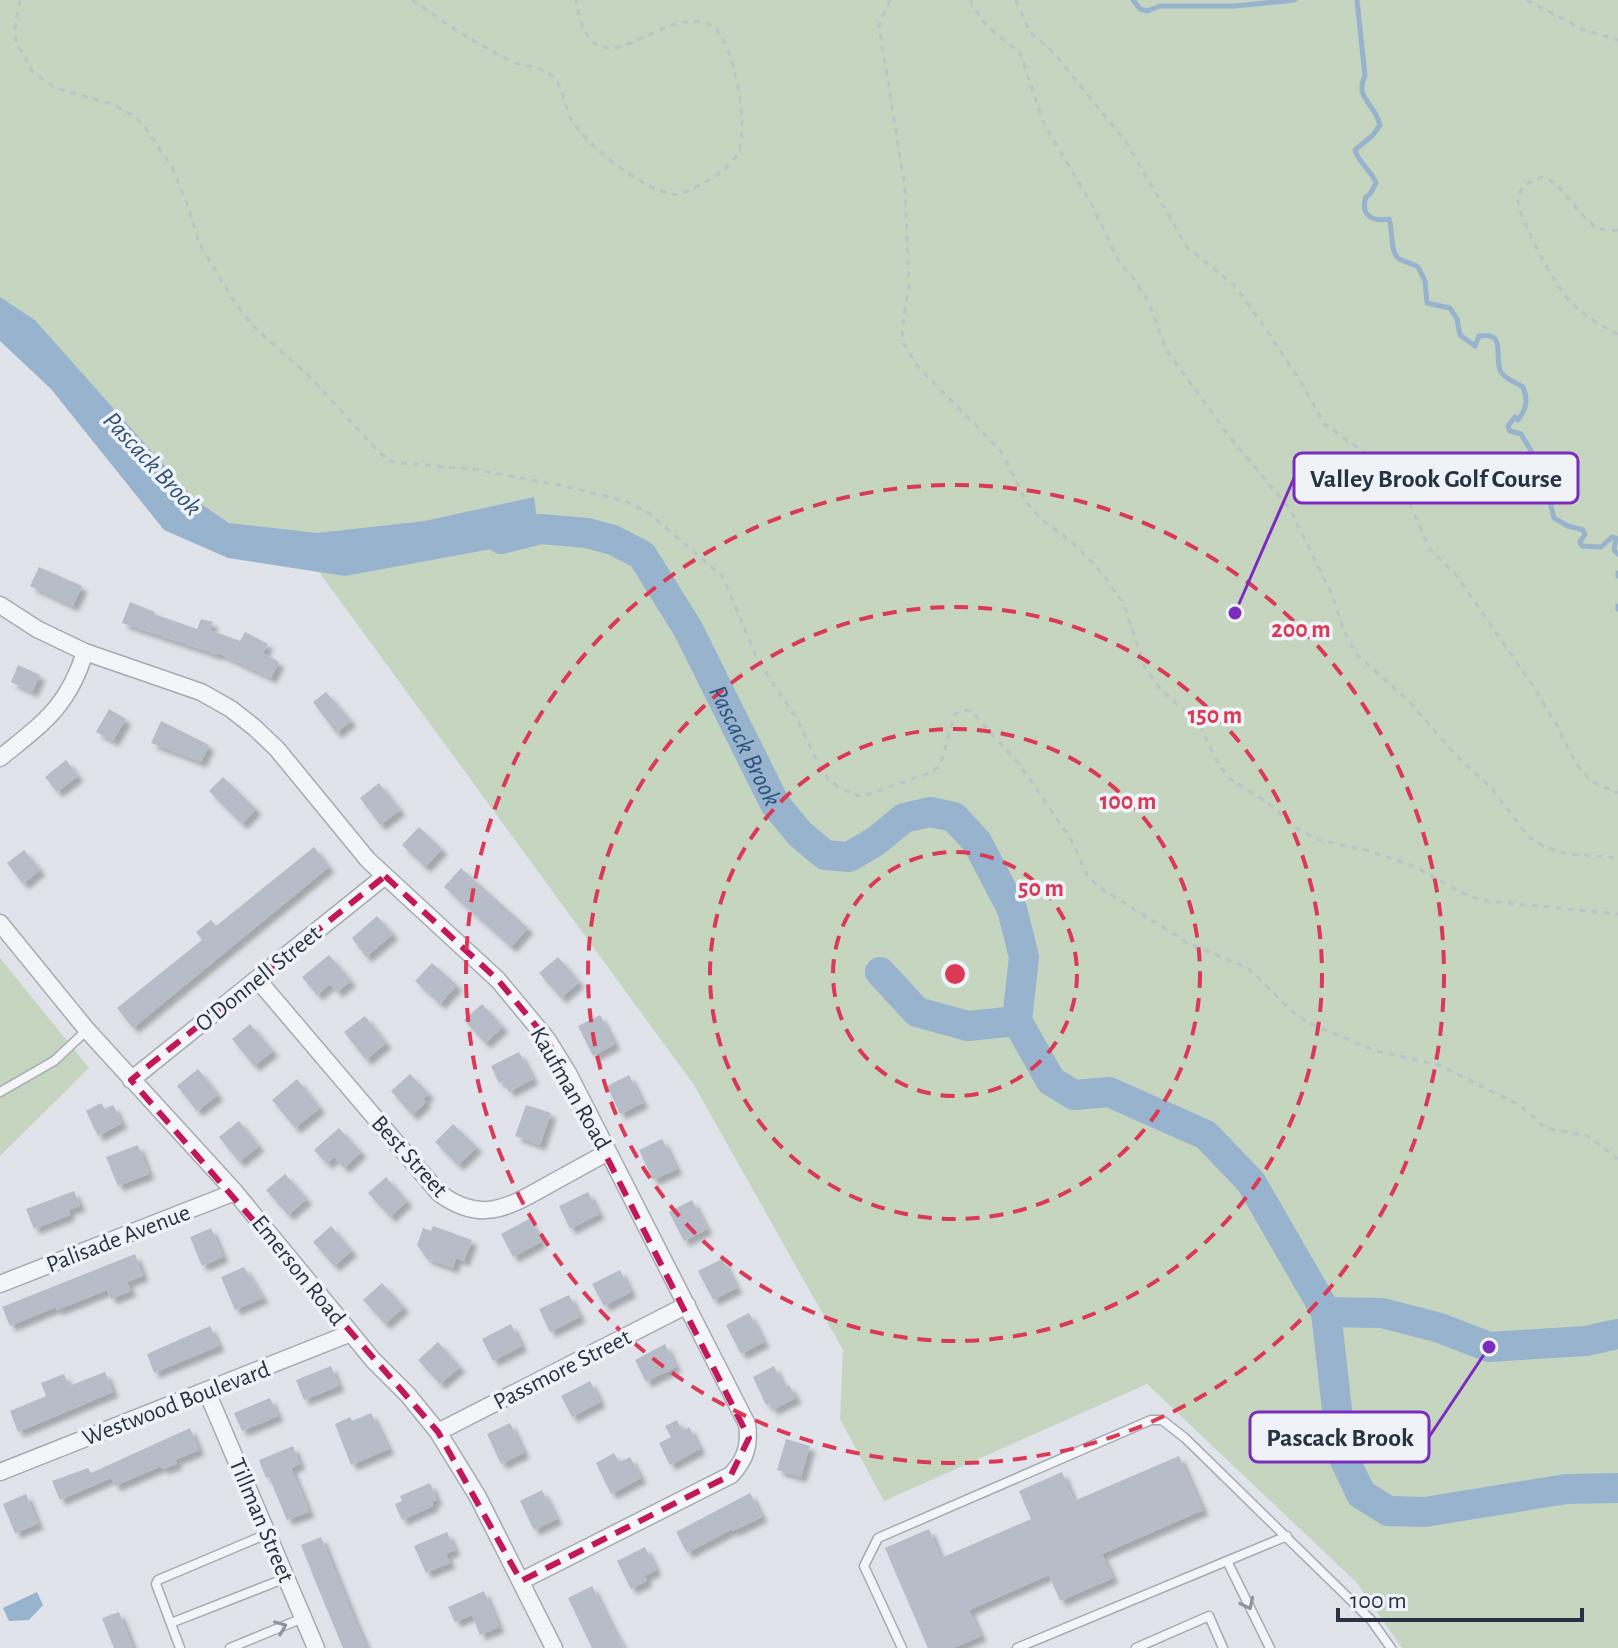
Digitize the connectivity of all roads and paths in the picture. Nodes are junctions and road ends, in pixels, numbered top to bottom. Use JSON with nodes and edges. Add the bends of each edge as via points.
{"nodes":[{"id":1,"x":20,"y":0,"type":"edge"},
{"id":2,"x":412,"y":0,"type":"edge"},
{"id":3,"x":576,"y":0,"type":"edge"},
{"id":4,"x":890,"y":0,"type":"edge"},
{"id":5,"x":971,"y":0,"type":"edge"},
{"id":6,"x":1016,"y":0,"type":"edge"},
{"id":7,"x":1527,"y":0,"type":"edge"},
{"id":8,"x":1618,"y":40,"type":"edge"},
{"id":9,"x":1618,"y":230,"type":"edge"},
{"id":10,"x":1618,"y":334,"type":"edge"},
{"id":11,"x":0,"y":605,"type":"edge"},
{"id":12,"x":85,"y":652,"type":"junction"},
{"id":13,"x":0,"y":758,"type":"edge"},
{"id":14,"x":1618,"y":793,"type":"edge"},
{"id":15,"x":1618,"y":858,"type":"edge"},
{"id":16,"x":385,"y":876,"type":"junction"},
{"id":17,"x":1618,"y":914,"type":"edge"},
{"id":18,"x":0,"y":923,"type":"edge"},
{"id":19,"x":257,"y":979,"type":"junction"},
{"id":20,"x":87,"y":1030,"type":"junction"},
{"id":21,"x":131,"y":1080,"type":"junction"},
{"id":22,"x":0,"y":1092,"type":"edge"},
{"id":23,"x":608,"y":1152,"type":"junction"},
{"id":24,"x":1618,"y":1159,"type":"edge"},
{"id":25,"x":235,"y":1192,"type":"junction"},
{"id":26,"x":0,"y":1284,"type":"edge"},
{"id":27,"x":687,"y":1305,"type":"junction"},
{"id":28,"x":351,"y":1333,"type":"junction"},
{"id":29,"x":207,"y":1392,"type":"junction"},
{"id":30,"x":438,"y":1432,"type":"junction"},
{"id":31,"x":0,"y":1472,"type":"edge"},
{"id":32,"x":268,"y":1534,"type":"junction"},
{"id":33,"x":1287,"y":1536,"type":"junction"},
{"id":34,"x":1227,"y":1561,"type":"junction"},
{"id":35,"x":286,"y":1578,"type":"junction"},
{"id":36,"x":521,"y":1581,"type":"junction"},
{"id":37,"x":304,"y":1618,"type":"junction"},
{"id":38,"x":171,"y":1623,"type":"junction"},
{"id":39,"x":180,"y":1648,"type":"edge"},
{"id":40,"x":230,"y":1648,"type":"edge"},
{"id":41,"x":316,"y":1648,"type":"edge"},
{"id":42,"x":554,"y":1648,"type":"edge"},
{"id":43,"x":902,"y":1648,"type":"edge"},
{"id":44,"x":1017,"y":1648,"type":"edge"},
{"id":45,"x":1136,"y":1648,"type":"edge"},
{"id":46,"x":1223,"y":1648,"type":"edge"},
{"id":47,"x":1270,"y":1648,"type":"edge"},
{"id":48,"x":1391,"y":1648,"type":"edge"}],
"edges":[{"from":1,"to":24,"type":"path","via":[[16,42],[33,72],[55,88],[112,104],[142,123],[172,167],[199,243],[234,301],[380,453],[390,461],[564,486],[625,501],[649,513],[723,577],[758,661],[797,719],[820,768],[840,788],[861,797],[937,769],[955,714],[967,710],[1019,764],[1099,887],[1188,943],[1248,968],[1309,1023],[1373,1050],[1439,1065],[1521,1106],[1546,1128],[1588,1136]]},
{"from":2,"to":3,"type":"path","via":[[493,52],[549,73],[583,134],[624,170],[659,191],[679,195],[732,162],[740,145],[741,115],[733,64],[718,31],[700,20],[678,18],[608,47],[586,36]]},
{"from":4,"to":17,"type":"path","via":[[879,25],[905,188],[909,283],[904,344],[934,386],[1001,451],[1027,503],[1089,558],[1114,589],[1145,668],[1198,722],[1223,771],[1318,840],[1416,867],[1470,896]]},
{"from":5,"to":15,"type":"path","via":[[988,27],[1020,53],[1044,124],[1118,260],[1148,301],[1167,351],[1290,509],[1356,654],[1409,701],[1492,789],[1528,836],[1567,854]]},
{"from":6,"to":14,"type":"path","via":[[1030,32],[1053,52],[1126,142],[1187,247],[1235,286],[1324,424],[1386,467],[1408,499],[1429,548],[1456,575],[1531,683],[1576,764],[1591,781]]},
{"from":7,"to":8,"type":"path","via":[[1584,30]]},
{"from":9,"to":10,"type":"path","via":[[1592,224],[1543,177],[1524,186],[1518,199],[1542,259],[1567,298],[1601,327]]},
{"from":11,"to":12,"type":"street","name":"Kaufman Road"},
{"from":12,"to":13,"type":"street","via":[[58,708]]},
{"from":12,"to":16,"type":"street","name":"Kaufman Road","via":[[201,692],[231,709],[277,749]]},
{"from":16,"to":19,"type":"street","name":"O'Donnell Street"},
{"from":16,"to":23,"type":"street","name":"Kaufman Road","via":[[524,1009],[568,1073]]},
{"from":18,"to":20,"type":"street","name":"Emerson Road"},
{"from":19,"to":21,"type":"street","name":"O'Donnell Street"},
{"from":19,"to":23,"type":"street","name":"Best Street","via":[[452,1203],[482,1211],[511,1205]]},
{"from":20,"to":21,"type":"street","name":"Emerson Road"},
{"from":20,"to":22,"type":"lane","via":[[54,1061]]},
{"from":21,"to":25,"type":"street","name":"Emerson Road"},
{"from":23,"to":27,"type":"street","name":"Kaufman Road"},
{"from":25,"to":26,"type":"street","name":"Palisade Avenue"},
{"from":25,"to":28,"type":"street","name":"Emerson Road"},
{"from":27,"to":30,"type":"street","name":"Passmore Street"},
{"from":27,"to":36,"type":"street","name":"Kaufman Road","via":[[747,1424],[749,1438],[740,1466],[719,1483]]},
{"from":28,"to":29,"type":"street","name":"Westwood Boulevard"},
{"from":28,"to":30,"type":"street","name":"Emerson Road"},
{"from":29,"to":31,"type":"street","name":"Westwood Boulevard"},
{"from":29,"to":32,"type":"street","name":"Tillman Street"},
{"from":30,"to":36,"type":"street","name":"Emerson Road"},
{"from":32,"to":35,"type":"street","name":"Tillman Street"},
{"from":32,"to":38,"type":"lane","via":[[158,1580]]},
{"from":33,"to":34,"type":"lane"},
{"from":33,"to":43,"type":"lane","via":[[1185,1438],[1162,1420],[1151,1420],[878,1538],[864,1566]]},
{"from":33,"to":48,"type":"lane","via":[[1371,1620]]},
{"from":34,"to":44,"type":"lane"},
{"from":34,"to":47,"type":"lane","one_way":true},
{"from":35,"to":37,"type":"street","name":"Tillman Street"},
{"from":35,"to":38,"type":"lane"},
{"from":36,"to":42,"type":"street","name":"Emerson Road"},
{"from":40,"to":37,"type":"lane","one_way":true},
{"from":37,"to":41,"type":"street","name":"Tillman Street"},
{"from":38,"to":39,"type":"lane"},
{"from":45,"to":46,"type":"lane","via":[[1209,1616]]}]}
